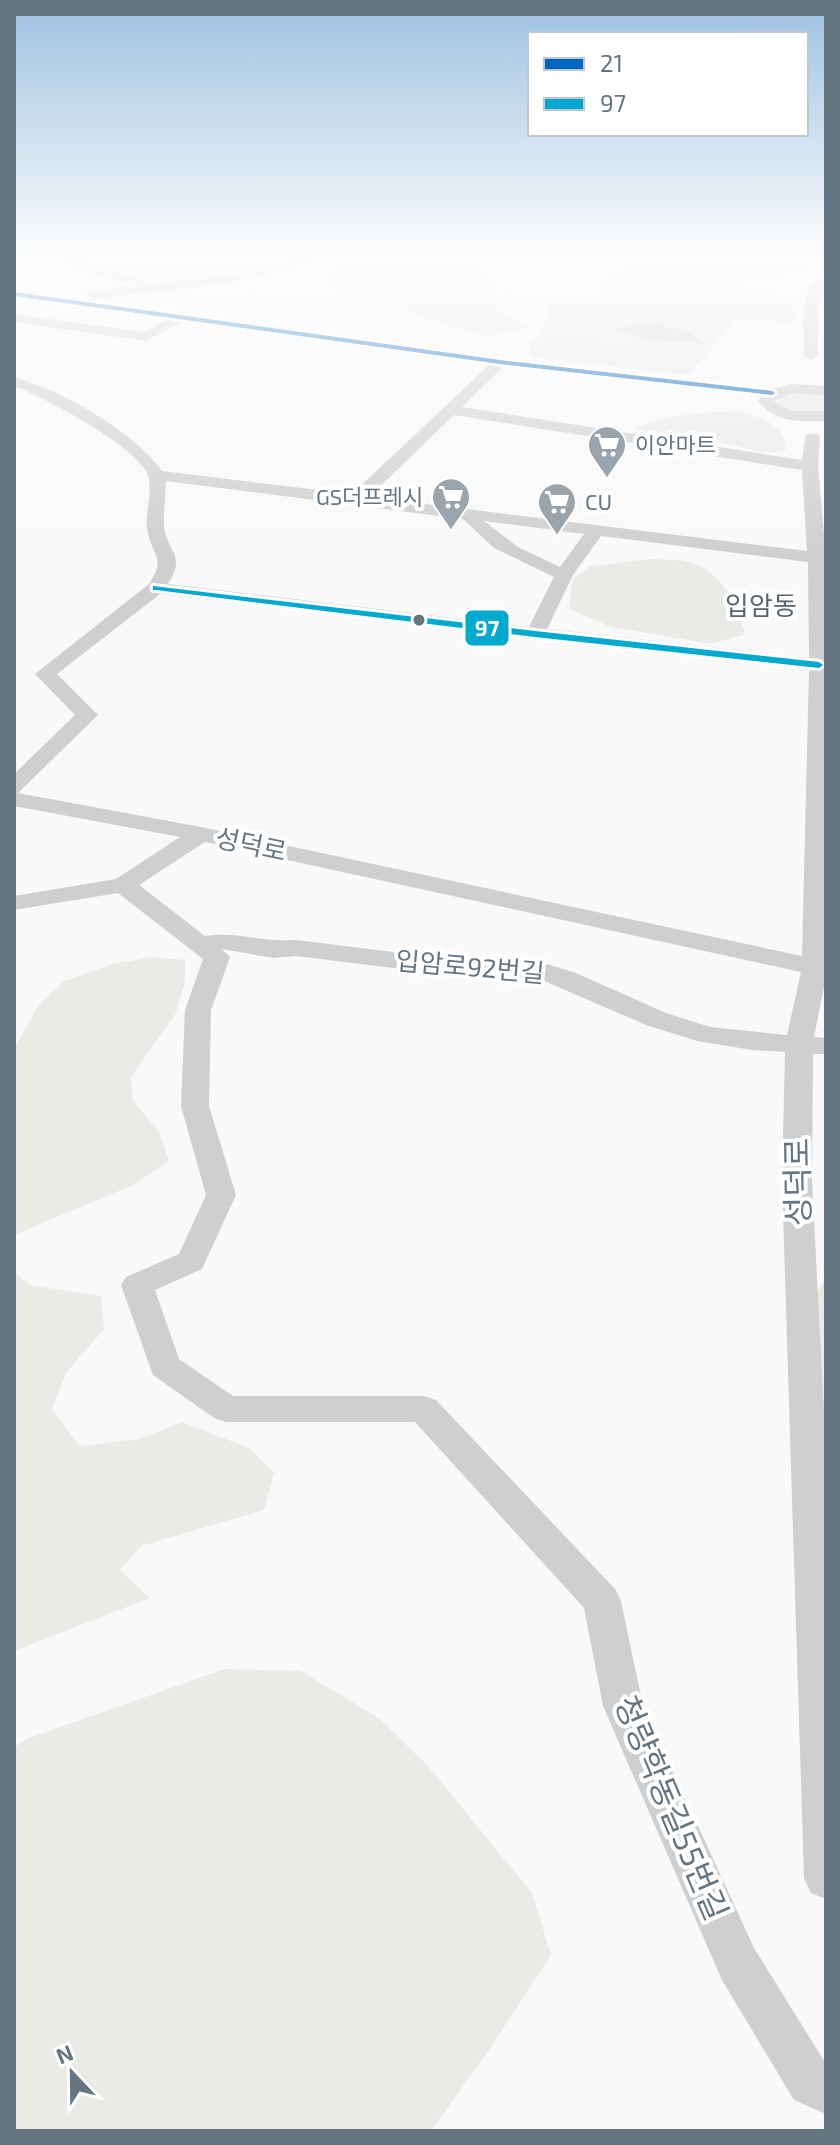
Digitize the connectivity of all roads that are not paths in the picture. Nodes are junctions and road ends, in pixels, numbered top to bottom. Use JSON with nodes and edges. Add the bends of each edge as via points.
{"nodes":[{"id":1,"x":450,"y":355,"type":"edge"},
{"id":2,"x":811,"y":355,"type":"edge"},
{"id":3,"x":817,"y":355,"type":"edge"},
{"id":4,"x":500,"y":362,"type":"junction"},
{"id":5,"x":14,"y":381,"type":"edge"},
{"id":6,"x":801,"y":389,"type":"junction"},
{"id":7,"x":826,"y":391,"type":"edge"},
{"id":8,"x":769,"y":397,"type":"junction"},
{"id":9,"x":451,"y":410,"type":"junction"},
{"id":10,"x":789,"y":414,"type":"junction"},
{"id":11,"x":825,"y":416,"type":"edge"},
{"id":12,"x":812,"y":437,"type":"junction"},
{"id":13,"x":810,"y":466,"type":"junction"},
{"id":14,"x":157,"y":475,"type":"junction"},
{"id":15,"x":357,"y":499,"type":"junction"},
{"id":16,"x":468,"y":514,"type":"junction"},
{"id":17,"x":596,"y":530,"type":"junction"},
{"id":18,"x":817,"y":558,"type":"junction"},
{"id":19,"x":564,"y":575,"type":"junction"},
{"id":20,"x":156,"y":588,"type":"junction"},
{"id":21,"x":535,"y":634,"type":"junction"},
{"id":22,"x":819,"y":665,"type":"junction"},
{"id":23,"x":823,"y":718,"type":"edge"},
{"id":24,"x":14,"y":787,"type":"edge"},
{"id":25,"x":14,"y":799,"type":"edge"},
{"id":26,"x":821,"y":806,"type":"edge"},
{"id":27,"x":201,"y":834,"type":"junction"},
{"id":28,"x":123,"y":885,"type":"junction"},
{"id":29,"x":14,"y":903,"type":"edge"},
{"id":30,"x":200,"y":944,"type":"junction"},
{"id":31,"x":815,"y":967,"type":"junction"},
{"id":32,"x":812,"y":1046,"type":"edge"},
{"id":33,"x":826,"y":1878,"type":"edge"},
{"id":34,"x":826,"y":2090,"type":"edge"}],
"edges":[{"from":1,"to":4,"type":"street"},
{"from":2,"to":6,"type":"street","via":[[803,361]]},
{"from":3,"to":7,"type":"street"},
{"from":4,"to":8,"type":"street"},
{"from":4,"to":9,"type":"street"},
{"from":5,"to":14,"type":"street","via":[[108,429]]},
{"from":6,"to":7,"type":"street"},
{"from":6,"to":8,"type":"street"},
{"from":8,"to":10,"type":"street","via":[[769,406]]},
{"from":9,"to":13,"type":"street"},
{"from":9,"to":15,"type":"street"},
{"from":10,"to":11,"type":"street"},
{"from":10,"to":12,"type":"street"},
{"from":11,"to":12,"type":"street"},
{"from":12,"to":13,"type":"street","name":"성덕로"},
{"from":13,"to":18,"type":"street","name":"성덕로"},
{"from":14,"to":15,"type":"street"},
{"from":14,"to":20,"type":"street","via":[[155,539],[168,555],[167,571]]},
{"from":15,"to":16,"type":"street"},
{"from":16,"to":17,"type":"street"},
{"from":16,"to":19,"type":"street","via":[[486,536],[511,553]]},
{"from":17,"to":18,"type":"street"},
{"from":17,"to":19,"type":"street"},
{"from":18,"to":22,"type":"street","name":"성덕로"},
{"from":19,"to":21,"type":"street"},
{"from":20,"to":21,"type":"street"},
{"from":20,"to":24,"type":"street","via":[[45,674],[87,715]]},
{"from":21,"to":22,"type":"street"},
{"from":22,"to":23,"type":"street","name":"성덕로"},
{"from":23,"to":26,"type":"street","name":"성덕로"},
{"from":25,"to":27,"type":"street","name":"성덕로"},
{"from":26,"to":31,"type":"street","name":"성덕로"},
{"from":27,"to":28,"type":"street"},
{"from":27,"to":31,"type":"street","name":"성덕로"},
{"from":28,"to":29,"type":"street"},
{"from":28,"to":30,"type":"street"},
{"from":30,"to":32,"type":"street","name":"입암로92번길","via":[[229,940],[273,950],[296,948],[474,970],[537,969],[707,1035]]},
{"from":30,"to":34,"type":"street","name":"청량학동길55번길","via":[[217,957],[198,1010],[195,1106],[221,1195],[191,1261],[137,1285],[165,1366],[226,1409],[424,1409],[602,1601],[623,1706],[738,1964],[811,2083]]},
{"from":31,"to":32,"type":"street","name":"성덕로"},
{"from":32,"to":33,"type":"street","name":"성덕로","via":[[797,1180]]}]}
